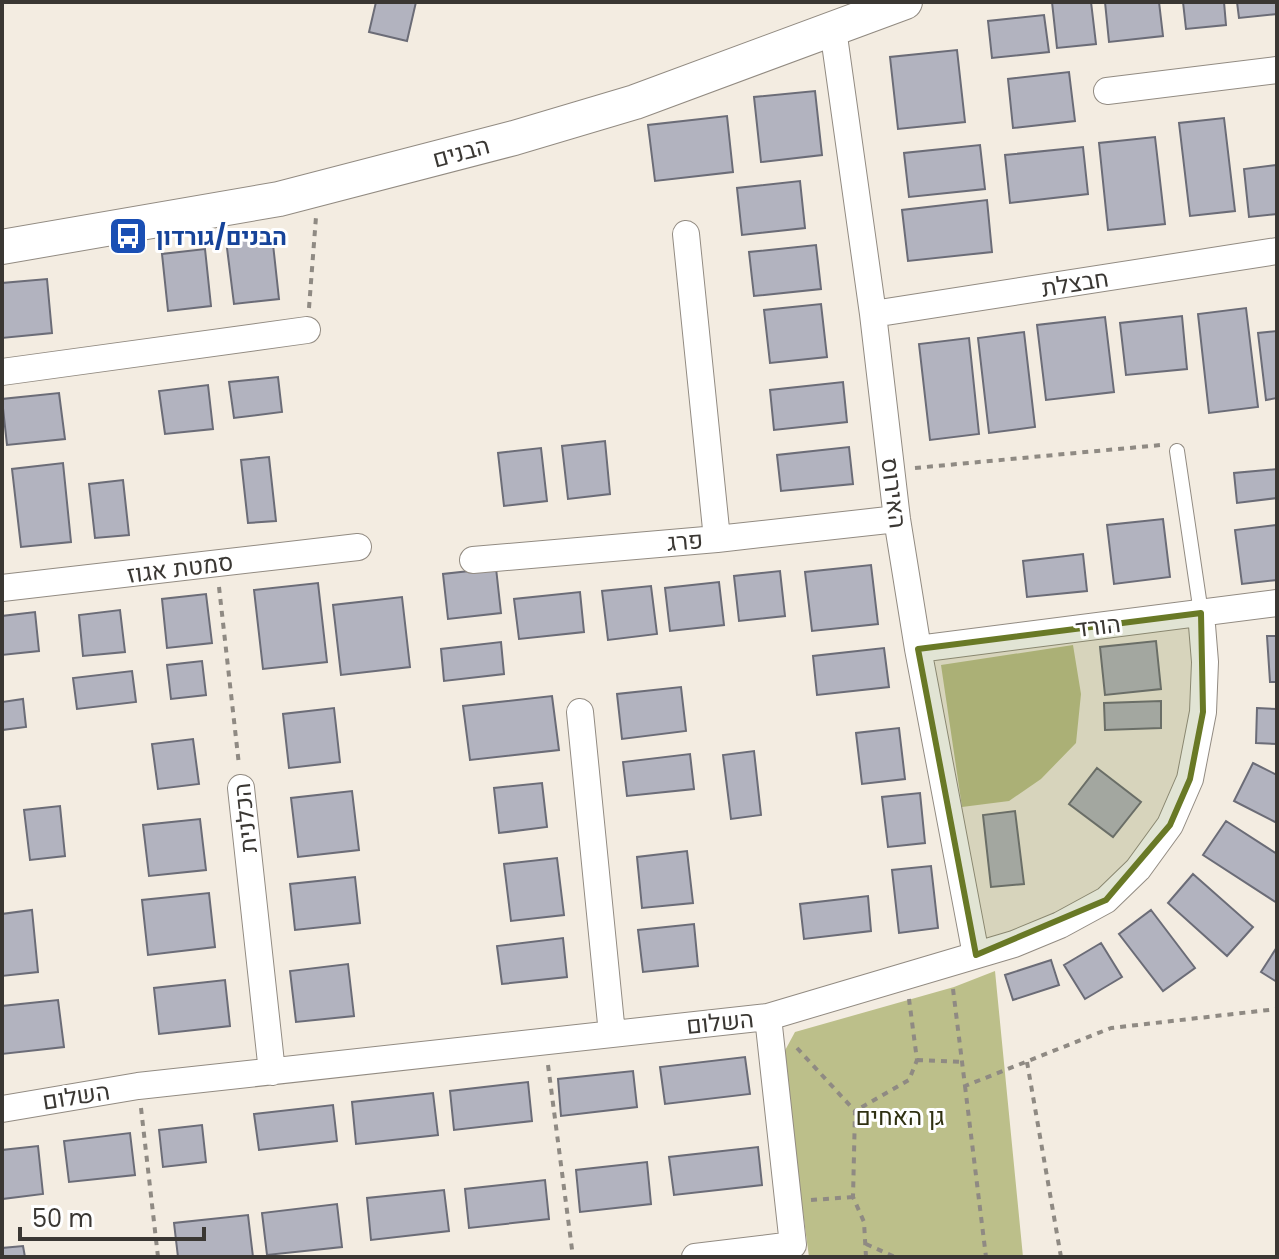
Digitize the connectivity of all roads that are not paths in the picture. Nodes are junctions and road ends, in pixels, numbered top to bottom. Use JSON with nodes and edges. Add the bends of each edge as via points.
{"nodes":[{"id":1,"x":905,"y":2,"type":"edge"},
{"id":2,"x":833,"y":29,"type":"junction"},
{"id":3,"x":1277,"y":70,"type":"edge"},
{"id":4,"x":1107,"y":91,"type":"dead end"},
{"id":5,"x":686,"y":234,"type":"dead end"},
{"id":6,"x":2,"y":247,"type":"edge"},
{"id":7,"x":1277,"y":251,"type":"edge"},
{"id":8,"x":873,"y":314,"type":"junction"},
{"id":9,"x":307,"y":330,"type":"road end"},
{"id":10,"x":2,"y":372,"type":"edge"},
{"id":11,"x":1177,"y":451,"type":"road end"},
{"id":12,"x":897,"y":519,"type":"junction"},
{"id":13,"x":717,"y":539,"type":"junction"},
{"id":14,"x":358,"y":547,"type":"dead end"},
{"id":15,"x":473,"y":560,"type":"dead end"},
{"id":16,"x":2,"y":588,"type":"edge"},
{"id":17,"x":1277,"y":603,"type":"edge"},
{"id":18,"x":1201,"y":613,"type":"junction"},
{"id":19,"x":918,"y":649,"type":"junction"},
{"id":20,"x":580,"y":712,"type":"dead end"},
{"id":21,"x":241,"y":788,"type":"road end"},
{"id":22,"x":976,"y":955,"type":"junction"},
{"id":23,"x":768,"y":1017,"type":"junction"},
{"id":24,"x":612,"y":1034,"type":"junction"},
{"id":25,"x":272,"y":1072,"type":"junction"},
{"id":26,"x":2,"y":1109,"type":"edge"},
{"id":27,"x":695,"y":1257,"type":"edge"}],
"edges":[{"from":1,"to":2,"type":"street","name":"הבנים"},
{"from":2,"to":6,"type":"street","name":"הבנים","via":[[635,102],[514,138],[279,199]]},
{"from":2,"to":8,"type":"street","name":"האירוס"},
{"from":3,"to":4,"type":"street"},
{"from":5,"to":13,"type":"street"},
{"from":7,"to":8,"type":"street","name":"חבצלת"},
{"from":8,"to":12,"type":"street","name":"האירוס"},
{"from":9,"to":10,"type":"street"},
{"from":11,"to":18,"type":"lane"},
{"from":12,"to":13,"type":"street","name":"פרג"},
{"from":12,"to":19,"type":"street","name":"האירוס"},
{"from":13,"to":15,"type":"street","name":"פרג"},
{"from":14,"to":16,"type":"street","name":"סמטת אגוז"},
{"from":17,"to":18,"type":"street","name":"הורד"},
{"from":18,"to":19,"type":"street","name":"הורד"},
{"from":18,"to":22,"type":"street","name":"השלום","via":[[1203,712],[1190,779],[1170,825],[1138,869],[1106,900],[1060,925]]},
{"from":19,"to":22,"type":"street","name":"האירוס"},
{"from":20,"to":24,"type":"street"},
{"from":21,"to":25,"type":"street","name":"הכלנית"},
{"from":22,"to":23,"type":"street","name":"השלום"},
{"from":23,"to":24,"type":"street","name":"השלום"},
{"from":23,"to":27,"type":"street","via":[[793,1245]]},
{"from":24,"to":25,"type":"street","name":"השלום"},
{"from":25,"to":26,"type":"street","name":"השלום","via":[[138,1086]]}]}
